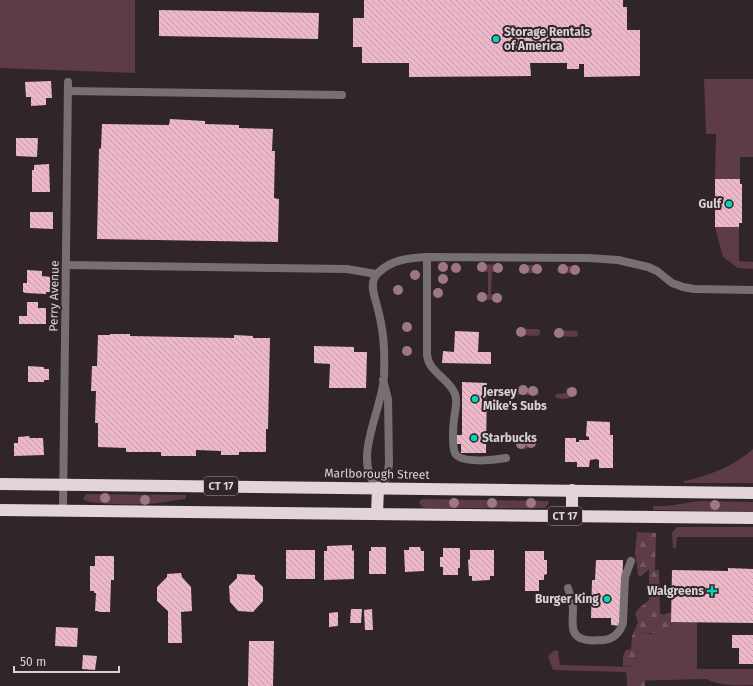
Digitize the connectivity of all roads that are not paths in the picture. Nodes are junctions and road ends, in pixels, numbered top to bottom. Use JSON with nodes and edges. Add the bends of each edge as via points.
{"nodes":[{"id":1,"x":68,"y":82,"type":"dead end"},
{"id":2,"x":68,"y":91,"type":"junction"},
{"id":3,"x":342,"y":95,"type":"dead end"},
{"id":4,"x":428,"y":256,"type":"junction"},
{"id":5,"x":66,"y":265,"type":"junction"},
{"id":6,"x":376,"y":274,"type":"junction"},
{"id":7,"x":753,"y":290,"type":"edge"},
{"id":8,"x":383,"y":380,"type":"junction"},
{"id":9,"x":506,"y":458,"type":"dead end"},
{"id":10,"x":0,"y":484,"type":"edge"},
{"id":11,"x":64,"y":485,"type":"junction"},
{"id":12,"x":378,"y":488,"type":"junction"},
{"id":13,"x":572,"y":490,"type":"junction"},
{"id":14,"x":753,"y":492,"type":"edge"},
{"id":15,"x":0,"y":510,"type":"edge"},
{"id":16,"x":63,"y":510,"type":"junction"},
{"id":17,"x":377,"y":514,"type":"junction"},
{"id":18,"x":572,"y":516,"type":"junction"},
{"id":19,"x":753,"y":518,"type":"edge"},
{"id":20,"x":631,"y":561,"type":"dead end"},
{"id":21,"x":568,"y":588,"type":"dead end"}],
"edges":[{"from":1,"to":2,"type":"street","name":"Perry Avenue"},
{"from":2,"to":3,"type":"street"},
{"from":2,"to":5,"type":"street","name":"Perry Avenue"},
{"from":4,"to":6,"type":"street","via":[[392,262]]},
{"from":4,"to":7,"type":"street","via":[[618,260],[648,267],[682,287]]},
{"from":4,"to":9,"type":"street","via":[[427,355],[431,367],[455,394],[455,453],[465,459]]},
{"from":5,"to":6,"type":"street","via":[[347,269]]},
{"from":5,"to":11,"type":"street","name":"Perry Avenue"},
{"from":6,"to":8,"type":"street","via":[[373,288],[383,329]]},
{"from":8,"to":12,"type":"street","via":[[388,399],[389,464],[387,477]]},
{"from":8,"to":12,"type":"street","via":[[367,455],[369,477]]},
{"from":10,"to":11,"type":"highway","name":"Marlborough Street","number":"CT 17"},
{"from":11,"to":12,"type":"highway","name":"Marlborough Street","number":"CT 17"},
{"from":11,"to":16,"type":"street","name":"Perry Avenue"},
{"from":12,"to":13,"type":"highway","name":"Marlborough Street","number":"CT 17"},
{"from":12,"to":17,"type":"highway"},
{"from":13,"to":14,"type":"highway","name":"Marlborough Street","number":"CT 17"},
{"from":13,"to":18,"type":"highway"},
{"from":15,"to":16,"type":"highway","number":"CT 17"},
{"from":16,"to":17,"type":"highway","number":"CT 17"},
{"from":17,"to":18,"type":"highway","number":"CT 17"},
{"from":18,"to":19,"type":"highway","number":"CT 17"},
{"from":20,"to":21,"type":"street","via":[[625,577],[623,623],[612,638],[580,639],[576,636]]}]}
